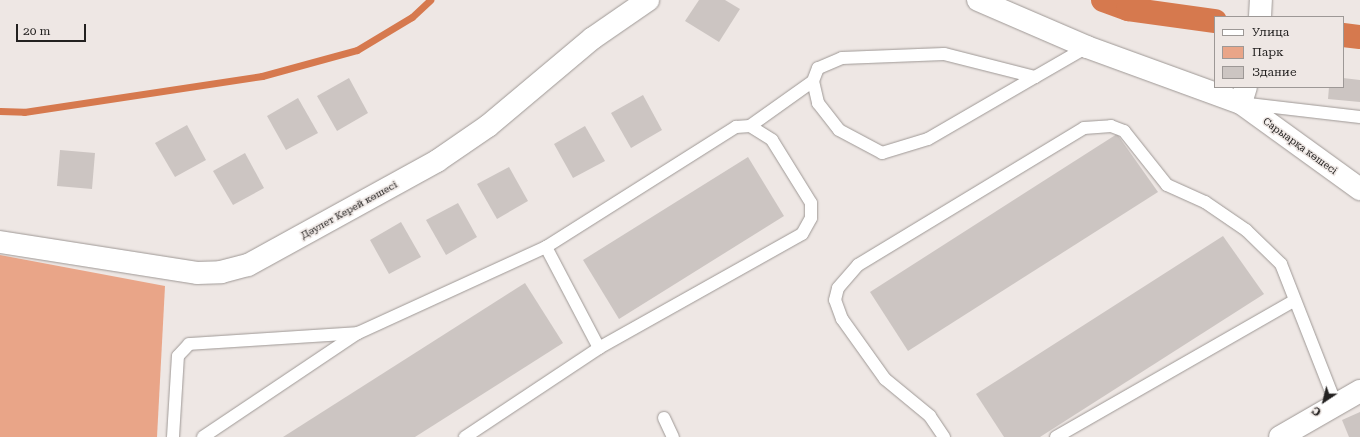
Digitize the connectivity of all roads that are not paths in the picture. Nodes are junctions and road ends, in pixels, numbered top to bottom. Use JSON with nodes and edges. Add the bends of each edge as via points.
{"nodes":[{"id":1,"x":648,"y":0,"type":"edge"},
{"id":2,"x":978,"y":0,"type":"edge"},
{"id":3,"x":1262,"y":0,"type":"edge"},
{"id":4,"x":1260,"y":16,"type":"edge"},
{"id":5,"x":1087,"y":47,"type":"junction"},
{"id":6,"x":1035,"y":77,"type":"junction"},
{"id":7,"x":813,"y":81,"type":"junction"},
{"id":8,"x":1214,"y":86,"type":"edge"},
{"id":9,"x":1220,"y":88,"type":"edge"},
{"id":10,"x":1243,"y":95,"type":"edge"},
{"id":11,"x":1360,"y":117,"type":"edge"},
{"id":12,"x":750,"y":126,"type":"junction"},
{"id":13,"x":1360,"y":189,"type":"edge"},
{"id":14,"x":0,"y":242,"type":"edge"},
{"id":15,"x":546,"y":248,"type":"junction"},
{"id":16,"x":1295,"y":300,"type":"junction"},
{"id":17,"x":358,"y":332,"type":"junction"},
{"id":18,"x":599,"y":348,"type":"junction"},
{"id":19,"x":1360,"y":391,"type":"edge"},
{"id":20,"x":1336,"y":404,"type":"junction"},
{"id":21,"x":664,"y":418,"type":"dead end"},
{"id":22,"x":172,"y":437,"type":"edge"},
{"id":23,"x":203,"y":437,"type":"edge"},
{"id":24,"x":465,"y":437,"type":"edge"},
{"id":25,"x":673,"y":437,"type":"edge"},
{"id":26,"x":944,"y":437,"type":"edge"},
{"id":27,"x":1056,"y":437,"type":"edge"},
{"id":28,"x":1280,"y":437,"type":"edge"}],
"edges":[{"from":1,"to":14,"type":"street","name":"Дәулет Керей көшесі","via":[[593,38],[488,126],[437,161],[248,265],[221,272],[197,273]]},
{"from":2,"to":5,"type":"street","name":"Сарыарқа көшесі"},
{"from":3,"to":4,"type":"street"},
{"from":5,"to":6,"type":"lane"},
{"from":5,"to":8,"type":"street","name":"Сарыарқа көшесі"},
{"from":6,"to":7,"type":"lane","via":[[944,54],[842,58],[818,68]]},
{"from":6,"to":7,"type":"lane","via":[[928,139],[882,153],[839,130],[818,103]]},
{"from":7,"to":12,"type":"lane"},
{"from":9,"to":10,"type":"street","name":"Сарыарқа көшесі"},
{"from":10,"to":11,"type":"lane"},
{"from":10,"to":13,"type":"street","name":"Сарыарқа көшесі"},
{"from":12,"to":15,"type":"lane","via":[[736,127]]},
{"from":12,"to":18,"type":"lane","via":[[772,140],[811,203],[811,218],[802,234]]},
{"from":15,"to":17,"type":"lane"},
{"from":15,"to":18,"type":"lane"},
{"from":16,"to":20,"type":"lane"},
{"from":16,"to":26,"type":"lane","via":[[1281,264],[1246,230],[1205,202],[1167,185],[1124,131],[1111,126],[1084,128],[858,266],[838,288],[836,300],[842,319],[880,373],[930,416]]},
{"from":16,"to":27,"type":"lane"},
{"from":17,"to":22,"type":"lane","via":[[189,344],[178,356]]},
{"from":17,"to":23,"type":"lane"},
{"from":18,"to":24,"type":"lane"},
{"from":19,"to":20,"type":"street"},
{"from":20,"to":28,"type":"street"},
{"from":21,"to":25,"type":"lane"}]}
